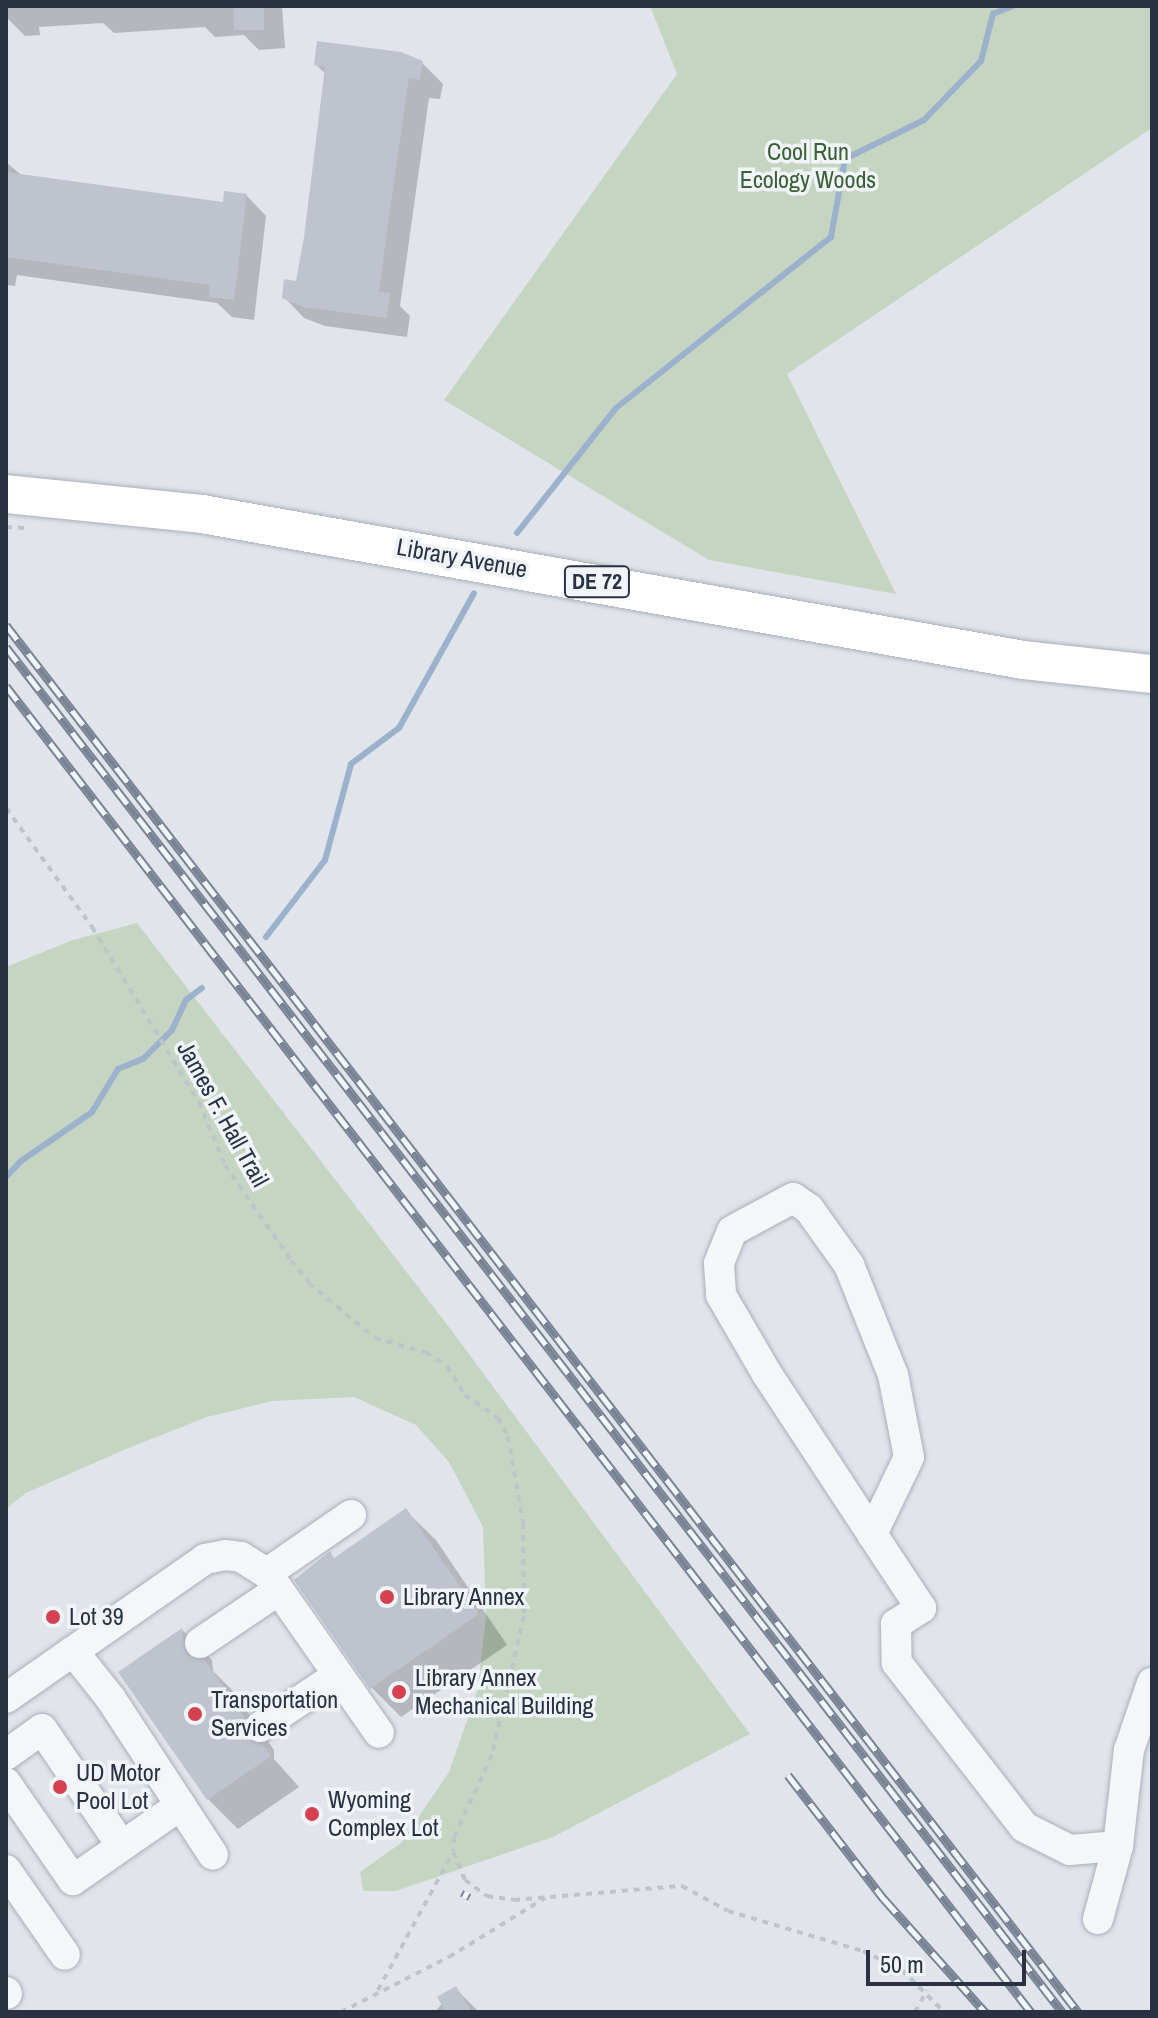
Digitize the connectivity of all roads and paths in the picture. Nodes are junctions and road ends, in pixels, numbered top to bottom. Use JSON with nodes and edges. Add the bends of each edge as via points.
{"nodes":[{"id":1,"x":23,"y":495,"type":"edge"},
{"id":2,"x":1152,"y":674,"type":"edge"},
{"id":3,"x":6,"y":808,"type":"edge"},
{"id":4,"x":351,"y":1515,"type":"dead end"},
{"id":5,"x":872,"y":1534,"type":"junction"},
{"id":6,"x":272,"y":1582,"type":"junction"},
{"id":7,"x":200,"y":1643,"type":"dead end"},
{"id":8,"x":73,"y":1651,"type":"junction"},
{"id":9,"x":337,"y":1676,"type":"junction"},
{"id":10,"x":1152,"y":1683,"type":"edge"},
{"id":11,"x":6,"y":1698,"type":"edge"},
{"id":12,"x":260,"y":1727,"type":"dead end"},
{"id":13,"x":379,"y":1733,"type":"dead end"},
{"id":14,"x":6,"y":1755,"type":"edge"},
{"id":15,"x":6,"y":1783,"type":"edge"},
{"id":16,"x":181,"y":1805,"type":"junction"},
{"id":17,"x":121,"y":1845,"type":"junction"},
{"id":18,"x":1118,"y":1846,"type":"junction"},
{"id":19,"x":453,"y":1852,"type":"junction"},
{"id":20,"x":213,"y":1855,"type":"dead end"},
{"id":21,"x":6,"y":1870,"type":"edge"},
{"id":22,"x":547,"y":1897,"type":"junction"},
{"id":23,"x":1098,"y":1919,"type":"dead end"},
{"id":24,"x":65,"y":1955,"type":"dead end"},
{"id":25,"x":927,"y":1990,"type":"junction"},
{"id":26,"x":376,"y":1992,"type":"junction"},
{"id":27,"x":341,"y":2012,"type":"edge"},
{"id":28,"x":915,"y":2012,"type":"edge"},
{"id":29,"x":944,"y":2012,"type":"edge"}],
"edges":[{"from":1,"to":2,"type":"main road","name":"Library Avenue","number":"DE 72","via":[[351,538],[1023,660]]},
{"from":3,"to":19,"type":"path","name":"James F. Hall Trail","via":[[92,927],[199,1102],[225,1165],[309,1283],[375,1338],[426,1352],[447,1366],[465,1395],[498,1418],[508,1436],[523,1523],[524,1616],[492,1755],[454,1837]]},
{"from":4,"to":6,"type":"street"},
{"from":5,"to":5,"type":"street","via":[[721,1295],[719,1264],[732,1231],[793,1198],[809,1209],[849,1265],[893,1375],[909,1457]]},
{"from":5,"to":18,"type":"street","via":[[921,1608],[896,1624],[897,1663],[1024,1827],[1070,1850]]},
{"from":6,"to":7,"type":"street"},
{"from":6,"to":8,"type":"street","via":[[241,1557],[205,1559]]},
{"from":6,"to":9,"type":"street"},
{"from":8,"to":11,"type":"street"},
{"from":8,"to":16,"type":"street"},
{"from":9,"to":12,"type":"street"},
{"from":9,"to":13,"type":"street"},
{"from":10,"to":18,"type":"street","via":[[1129,1750]]},
{"from":14,"to":17,"type":"street","via":[[42,1729]]},
{"from":15,"to":17,"type":"street","via":[[73,1880]]},
{"from":16,"to":17,"type":"street"},
{"from":16,"to":20,"type":"street"},
{"from":18,"to":23,"type":"street"},
{"from":19,"to":22,"type":"path","via":[[465,1880],[487,1896]]},
{"from":19,"to":26,"type":"path","name":"James F. Hall Trail"},
{"from":21,"to":24,"type":"street"},
{"from":22,"to":25,"type":"path","via":[[682,1886],[728,1911],[863,1951]]},
{"from":22,"to":26,"type":"path","via":[[449,1957]]},
{"from":25,"to":28,"type":"path"},
{"from":25,"to":29,"type":"path"},
{"from":26,"to":27,"type":"path"}]}
